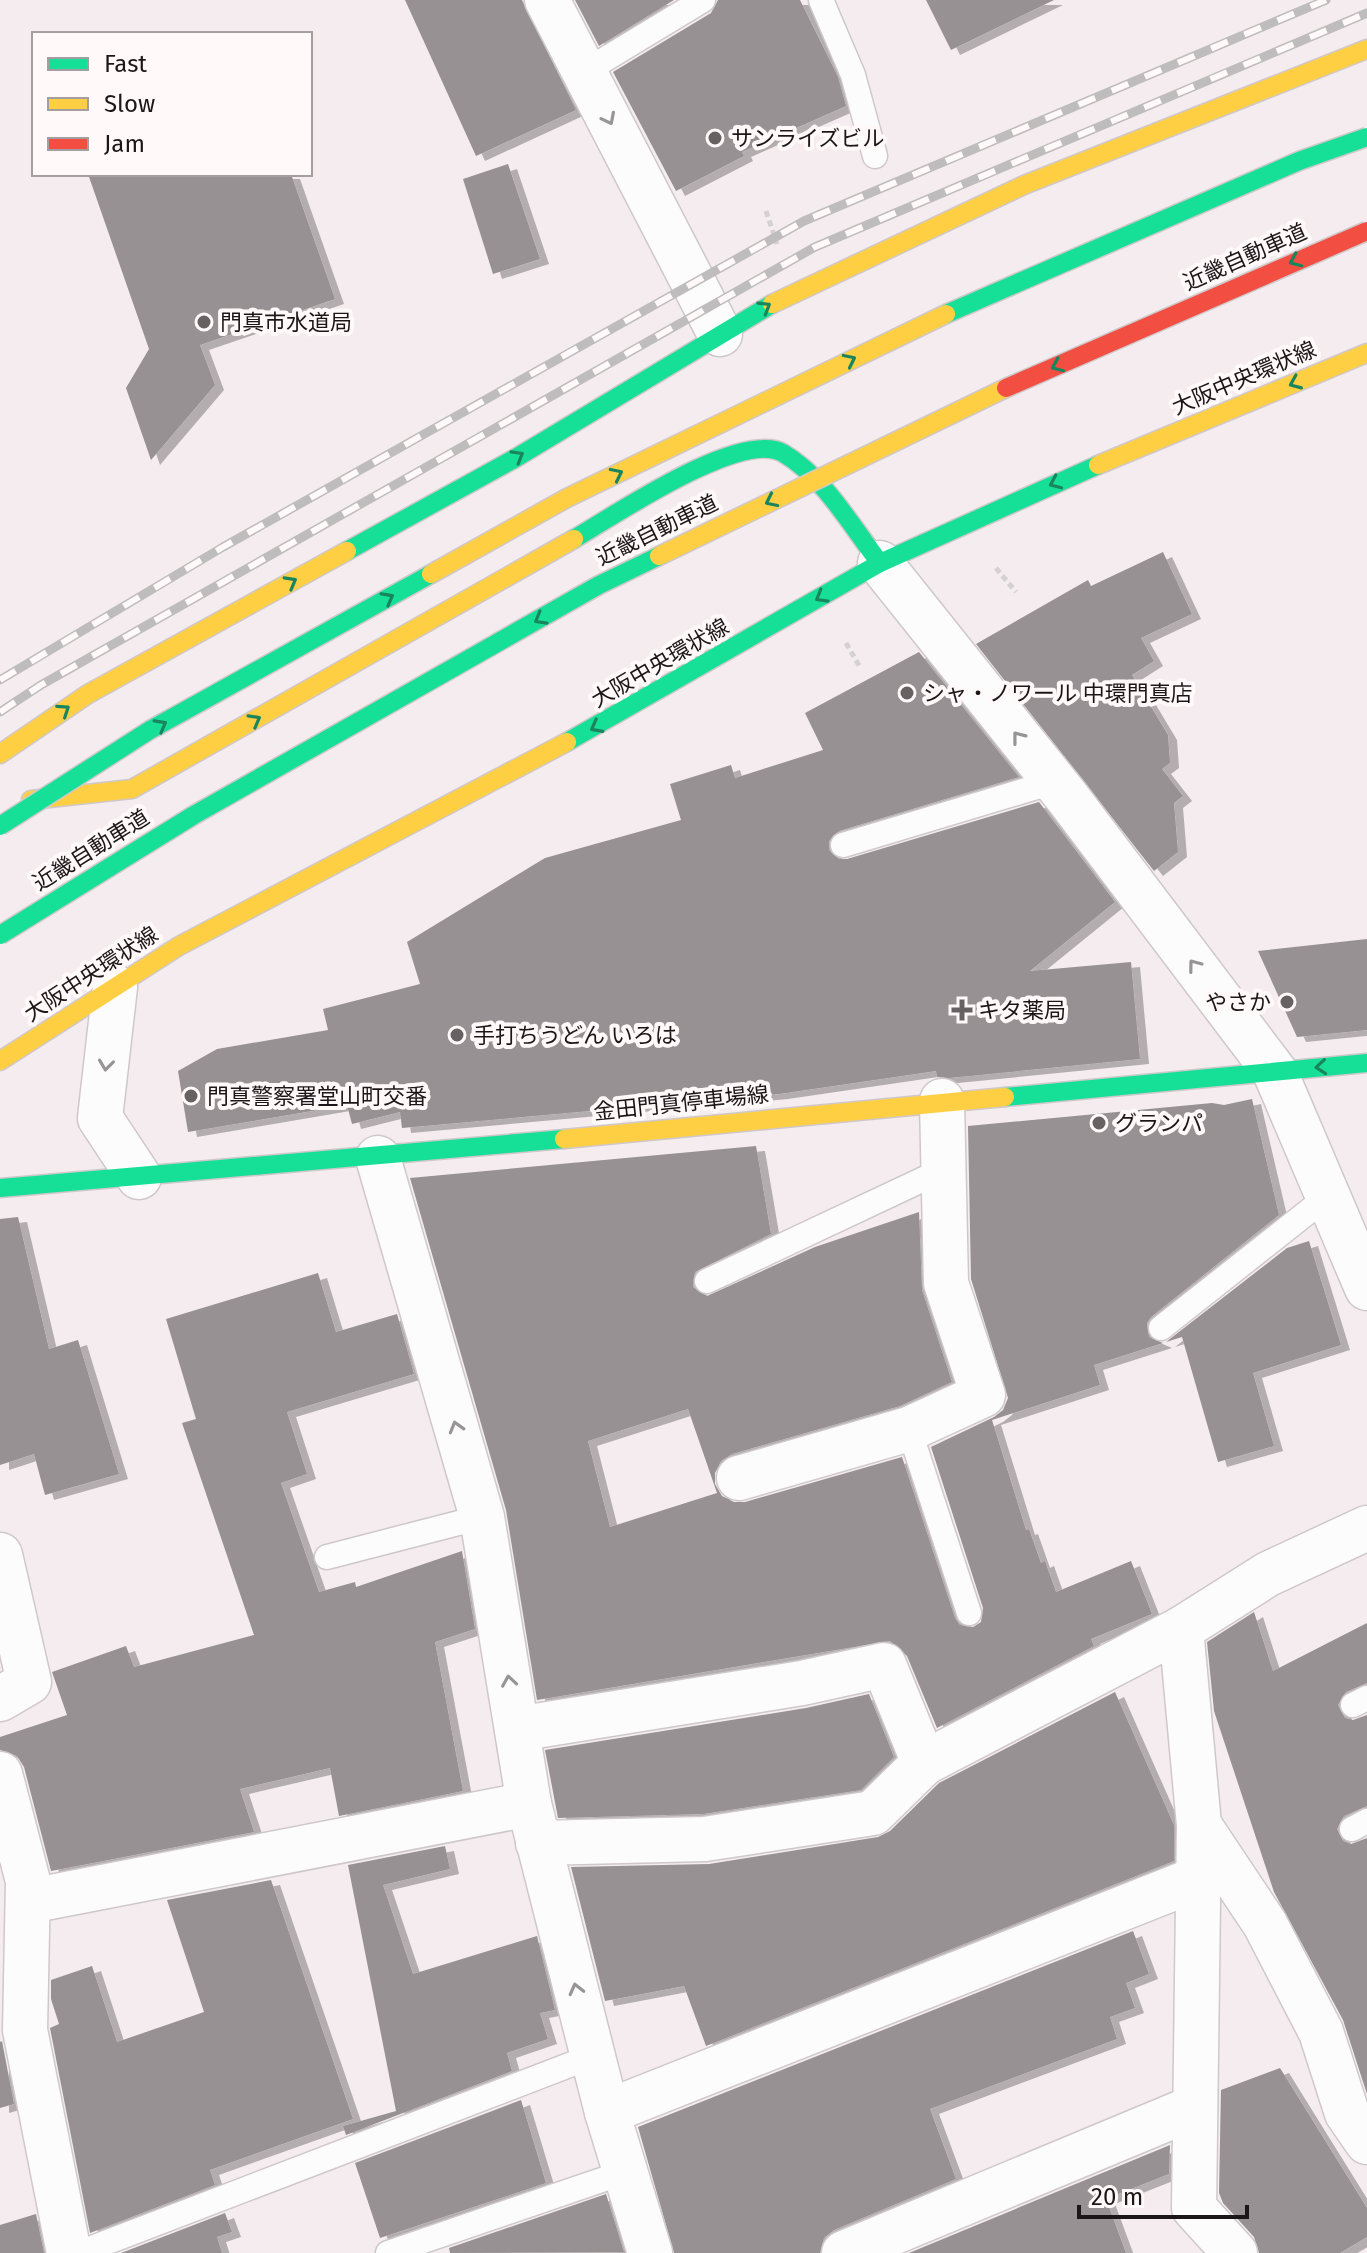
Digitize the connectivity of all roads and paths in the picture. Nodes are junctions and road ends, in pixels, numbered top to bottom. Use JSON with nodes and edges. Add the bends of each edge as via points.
{"nodes":[{"id":1,"x":547,"y":0,"type":"edge"},
{"id":2,"x":703,"y":0,"type":"edge"},
{"id":3,"x":821,"y":0,"type":"edge"},
{"id":4,"x":1367,"y":49,"type":"edge"},
{"id":5,"x":584,"y":72,"type":"junction"},
{"id":6,"x":1367,"y":137,"type":"edge"},
{"id":7,"x":875,"y":156,"type":"dead end"},
{"id":8,"x":1367,"y":231,"type":"edge"},
{"id":9,"x":720,"y":334,"type":"junction"},
{"id":10,"x":1367,"y":353,"type":"edge"},
{"id":11,"x":880,"y":563,"type":"junction"},
{"id":12,"x":0,"y":754,"type":"edge"},
{"id":13,"x":1053,"y":782,"type":"junction"},
{"id":14,"x":0,"y":804,"type":"edge"},
{"id":15,"x":0,"y":826,"type":"edge"},
{"id":16,"x":843,"y":845,"type":"dead end"},
{"id":17,"x":0,"y":935,"type":"edge"},
{"id":18,"x":115,"y":987,"type":"junction"},
{"id":19,"x":0,"y":1061,"type":"edge"},
{"id":20,"x":1367,"y":1063,"type":"edge"},
{"id":21,"x":1275,"y":1072,"type":"junction"},
{"id":22,"x":942,"y":1101,"type":"junction"},
{"id":23,"x":378,"y":1158,"type":"junction"},
{"id":24,"x":945,"y":1169,"type":"junction"},
{"id":25,"x":139,"y":1177,"type":"junction"},
{"id":26,"x":0,"y":1188,"type":"edge"},
{"id":27,"x":1328,"y":1196,"type":"junction"},
{"id":28,"x":707,"y":1281,"type":"dead end"},
{"id":29,"x":1367,"y":1288,"type":"edge"},
{"id":30,"x":1161,"y":1328,"type":"dead end"},
{"id":31,"x":909,"y":1429,"type":"junction"},
{"id":32,"x":739,"y":1478,"type":"dead end"},
{"id":33,"x":482,"y":1517,"type":"junction"},
{"id":34,"x":1367,"y":1528,"type":"edge"},
{"id":35,"x":0,"y":1555,"type":"edge"},
{"id":36,"x":327,"y":1557,"type":"dead end"},
{"id":37,"x":969,"y":1613,"type":"dead end"},
{"id":38,"x":1181,"y":1629,"type":"junction"},
{"id":39,"x":0,"y":1699,"type":"edge"},
{"id":40,"x":517,"y":1729,"type":"junction"},
{"id":41,"x":924,"y":1763,"type":"junction"},
{"id":42,"x":0,"y":1774,"type":"edge"},
{"id":43,"x":534,"y":1824,"type":"junction"},
{"id":44,"x":1199,"y":1825,"type":"junction"},
{"id":45,"x":1199,"y":1878,"type":"junction"},
{"id":46,"x":30,"y":1901,"type":"junction"},
{"id":47,"x":13,"y":2017,"type":"edge"},
{"id":48,"x":593,"y":2056,"type":"junction"},
{"id":49,"x":1351,"y":2067,"type":"edge"},
{"id":50,"x":1195,"y":2107,"type":"junction"},
{"id":51,"x":607,"y":2112,"type":"junction"},
{"id":52,"x":1367,"y":2142,"type":"edge"},
{"id":53,"x":625,"y":2172,"type":"junction"},
{"id":54,"x":872,"y":2248,"type":"edge"},
{"id":55,"x":69,"y":2253,"type":"edge"},
{"id":56,"x":79,"y":2253,"type":"edge"},
{"id":57,"x":388,"y":2253,"type":"edge"},
{"id":58,"x":650,"y":2253,"type":"edge"},
{"id":59,"x":1235,"y":2253,"type":"edge"}],
"edges":[{"from":1,"to":5,"type":"street"},
{"from":2,"to":5,"type":"lane"},
{"from":3,"to":7,"type":"lane","via":[[853,75]]},
{"from":9,"to":4,"type":"main road","one_way":true,"via":[[794,290],[1024,185]]},
{"from":5,"to":9,"type":"street","one_way":true},
{"from":15,"to":6,"type":"main road","one_way":true,"bridge":true,"via":[[150,730],[567,498],[927,322],[1299,161]]},
{"from":8,"to":17,"type":"main road","name":"近畿自動車道","one_way":true,"bridge":true,"via":[[959,409],[599,585],[194,815]]},
{"from":12,"to":9,"type":"main road","one_way":true,"via":[[88,694],[514,459]]},
{"from":10,"to":11,"type":"main road","name":"大阪中央環状線","one_way":true},
{"from":13,"to":11,"type":"street","one_way":true},
{"from":14,"to":11,"type":"main road","one_way":true,"via":[[132,789],[731,453],[765,446],[782,451]]},
{"from":11,"to":18,"type":"main road","name":"大阪中央環状線","one_way":true,"via":[[619,715],[179,946]]},
{"from":13,"to":16,"type":"lane"},
{"from":21,"to":13,"type":"street","one_way":true},
{"from":18,"to":19,"type":"main road","name":"大阪中央環状線"},
{"from":18,"to":25,"type":"street","one_way":true,"via":[[100,1118]]},
{"from":20,"to":21,"type":"main road","name":"金田門真停車場線","one_way":true},
{"from":21,"to":22,"type":"main road","name":"金田門真停車場線"},
{"from":21,"to":27,"type":"street"},
{"from":22,"to":23,"type":"main road","name":"金田門真停車場線"},
{"from":22,"to":24,"type":"street"},
{"from":23,"to":25,"type":"main road","name":"金田門真停車場線"},
{"from":33,"to":23,"type":"street","one_way":true},
{"from":24,"to":28,"type":"lane"},
{"from":24,"to":31,"type":"street","via":[[946,1283],[983,1395]]},
{"from":25,"to":26,"type":"main road","name":"金田門真停車場線"},
{"from":27,"to":29,"type":"street"},
{"from":27,"to":30,"type":"lane"},
{"from":31,"to":32,"type":"street"},
{"from":31,"to":37,"type":"lane"},
{"from":33,"to":36,"type":"lane"},
{"from":40,"to":33,"type":"street","one_way":true},
{"from":34,"to":38,"type":"street","via":[[1268,1574]]},
{"from":35,"to":39,"type":"street","via":[[29,1682]]},
{"from":38,"to":41,"type":"street"},
{"from":38,"to":44,"type":"street"},
{"from":40,"to":41,"type":"street","via":[[884,1665]]},
{"from":40,"to":43,"type":"street"},
{"from":41,"to":43,"type":"street","via":[[873,1813],[705,1839]]},
{"from":42,"to":46,"type":"street"},
{"from":43,"to":46,"type":"street"},
{"from":48,"to":43,"type":"street","one_way":true},
{"from":44,"to":45,"type":"street"},
{"from":44,"to":49,"type":"street","via":[[1265,1924],[1321,2032]]},
{"from":45,"to":50,"type":"street"},
{"from":45,"to":51,"type":"street"},
{"from":46,"to":47,"type":"street"},
{"from":47,"to":55,"type":"street","via":[[25,2030]]},
{"from":48,"to":51,"type":"street"},
{"from":48,"to":56,"type":"lane"},
{"from":49,"to":52,"type":"street","via":[[1347,2113]]},
{"from":50,"to":54,"type":"street"},
{"from":50,"to":59,"type":"street","via":[[1194,2208]]},
{"from":51,"to":53,"type":"street"},
{"from":53,"to":57,"type":"lane"},
{"from":53,"to":58,"type":"street"}]}
